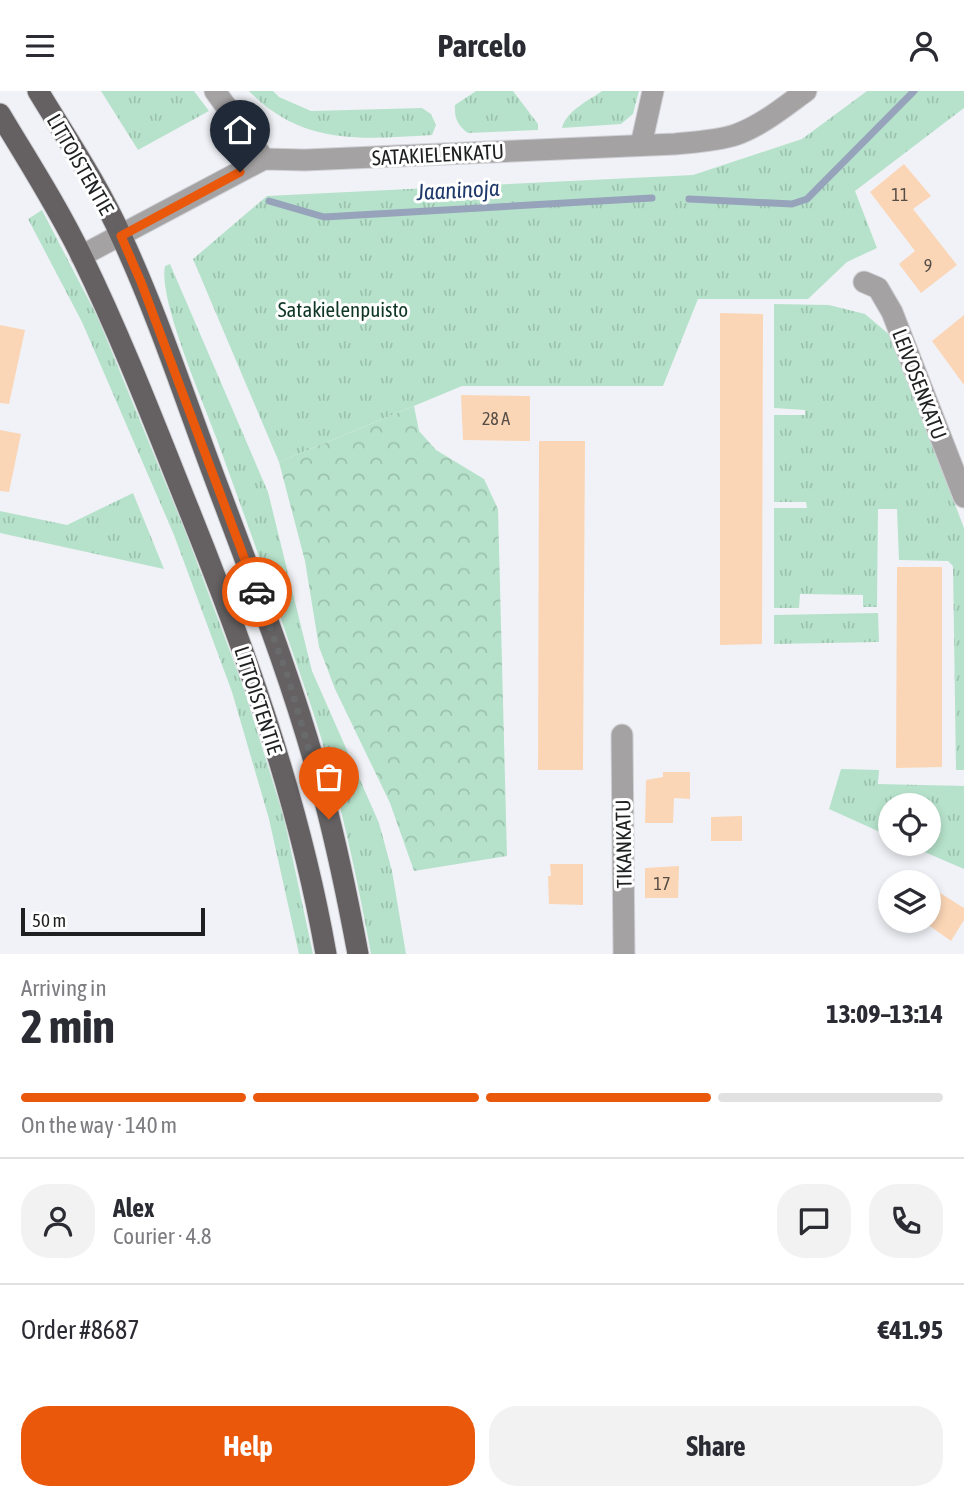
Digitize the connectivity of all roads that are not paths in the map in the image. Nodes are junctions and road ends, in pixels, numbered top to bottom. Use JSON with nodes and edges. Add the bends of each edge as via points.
{"nodes":[{"id":1,"x":38,"y":91,"type":"edge"},
{"id":2,"x":215,"y":91,"type":"edge"},
{"id":3,"x":653,"y":91,"type":"edge"},
{"id":4,"x":806,"y":91,"type":"edge"},
{"id":5,"x":0,"y":114,"type":"edge"},
{"id":6,"x":641,"y":145,"type":"junction"},
{"id":7,"x":264,"y":159,"type":"junction"},
{"id":8,"x":121,"y":236,"type":"junction"},
{"id":9,"x":81,"y":256,"type":"junction"},
{"id":10,"x":864,"y":282,"type":"dead end"},
{"id":11,"x":964,"y":497,"type":"edge"},
{"id":12,"x":622,"y":735,"type":"dead end"},
{"id":13,"x":326,"y":954,"type":"edge"},
{"id":14,"x":358,"y":954,"type":"edge"},
{"id":15,"x":624,"y":954,"type":"edge"}],
"edges":[{"from":1,"to":8,"type":"main road","name":"LITTOISTENTIE"},
{"from":2,"to":7,"type":"street"},
{"from":3,"to":6,"type":"street"},
{"from":4,"to":6,"type":"street","name":"SATAKIELENKATU","via":[[734,135]]},
{"from":5,"to":9,"type":"main road","name":"LITTOISTENTIE"},
{"from":6,"to":7,"type":"street","name":"SATAKIELENKATU"},
{"from":7,"to":8,"type":"street","name":"SATAKIELENKATU"},
{"from":8,"to":9,"type":"street","name":"SATAKIELENKATU"},
{"from":8,"to":14,"type":"main road","name":"LITTOISTENTIE","via":[[288,677],[323,792]]},
{"from":9,"to":13,"type":"main road","name":"LITTOISTENTIE","via":[[145,397],[257,687],[293,807]]},
{"from":10,"to":11,"type":"street","name":"LEIVOSENKATU","via":[[878,288],[892,311]]},
{"from":12,"to":15,"type":"street","name":"TIKANKATU"}]}
